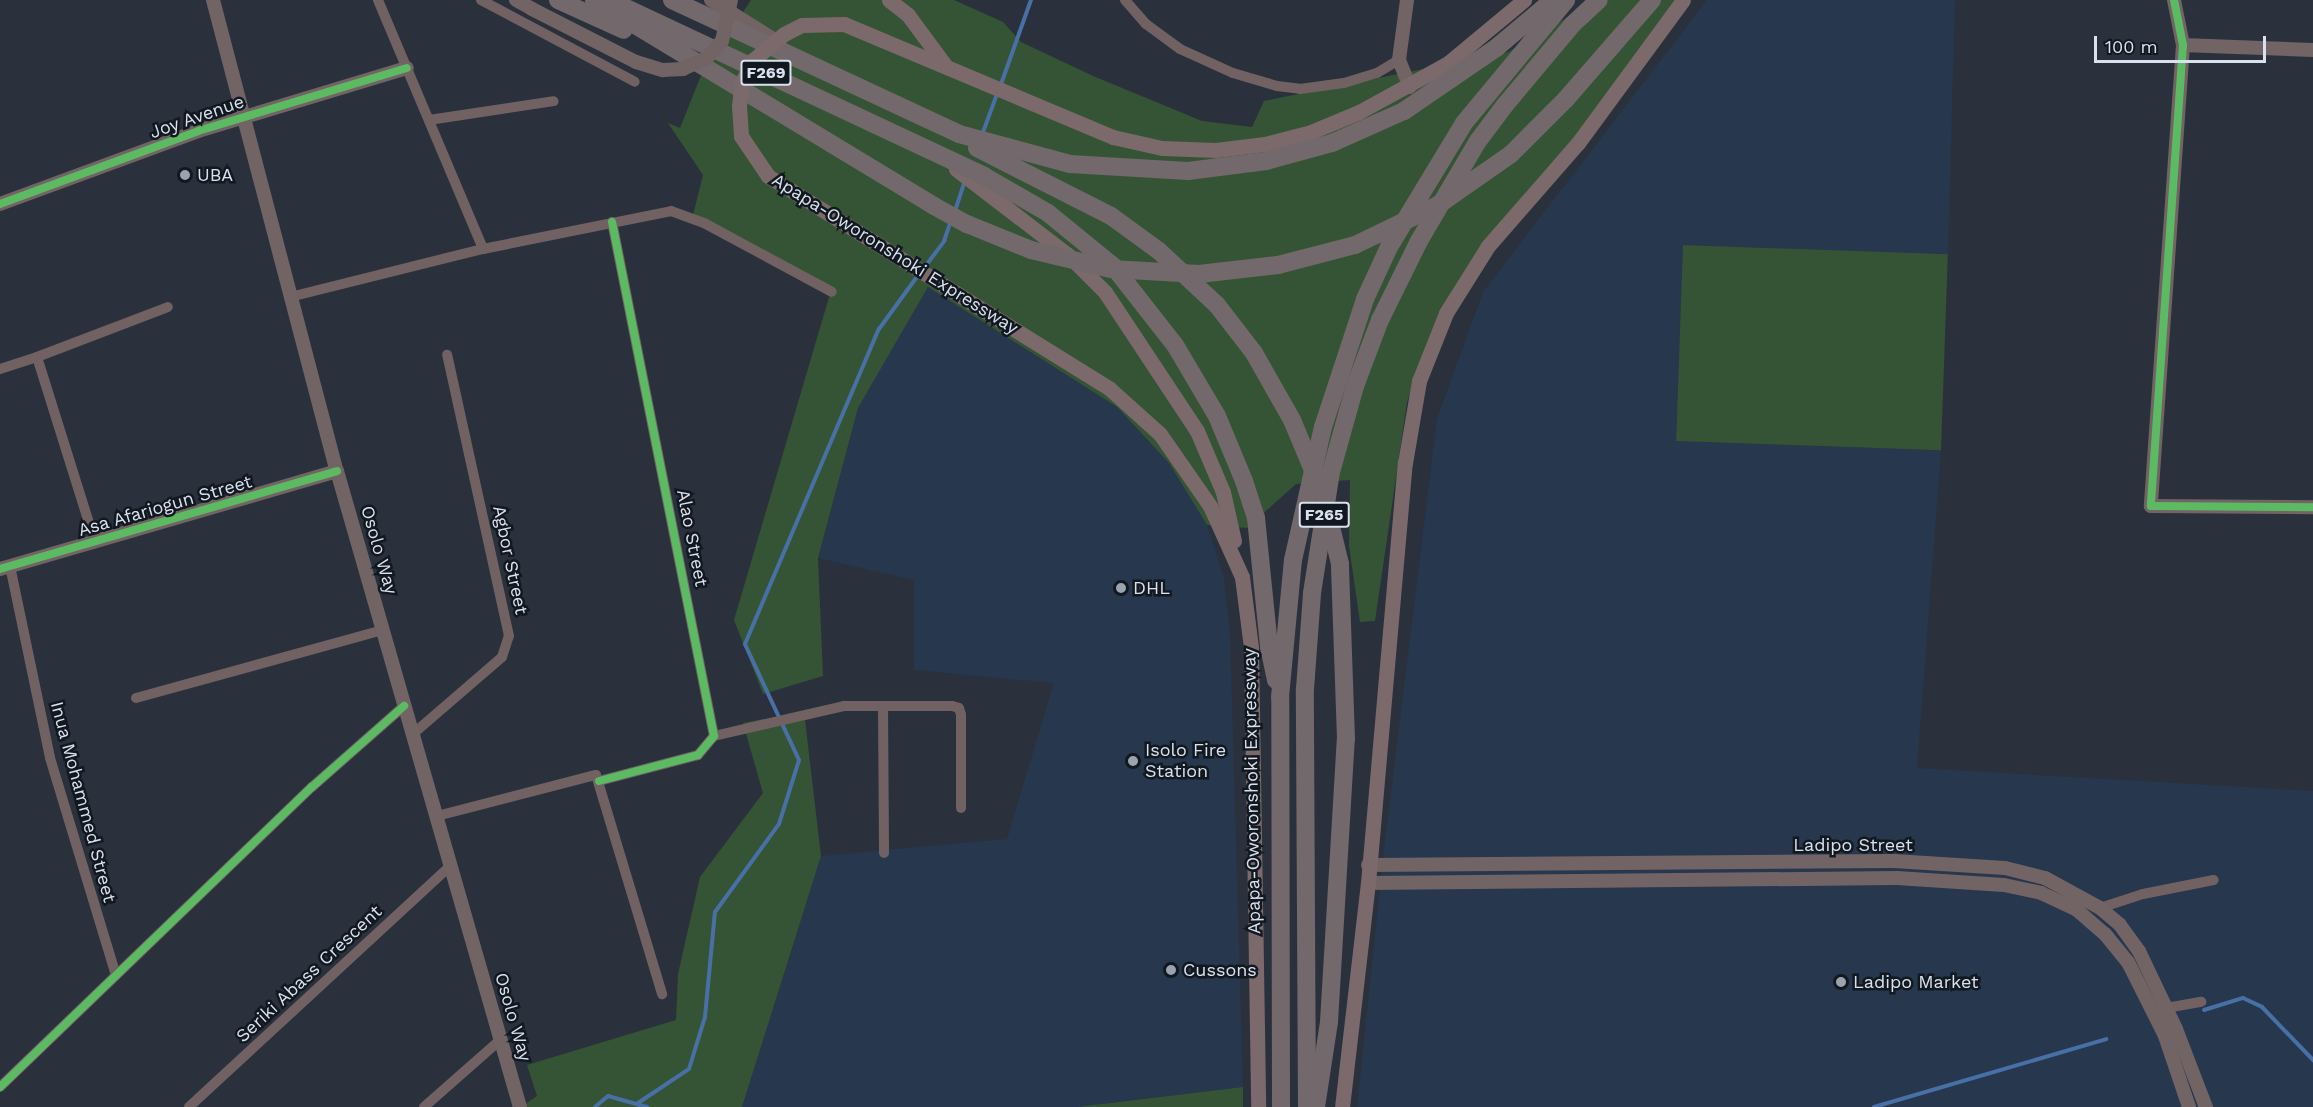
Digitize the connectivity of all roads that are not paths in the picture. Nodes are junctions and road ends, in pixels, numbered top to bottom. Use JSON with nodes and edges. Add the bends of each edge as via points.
{"nodes":[{"id":1,"x":213,"y":0,"type":"edge"},
{"id":2,"x":378,"y":0,"type":"edge"},
{"id":3,"x":481,"y":0,"type":"edge"},
{"id":4,"x":516,"y":0,"type":"edge"},
{"id":5,"x":558,"y":0,"type":"edge"},
{"id":6,"x":594,"y":0,"type":"edge"},
{"id":7,"x":609,"y":0,"type":"edge"},
{"id":8,"x":672,"y":0,"type":"edge"},
{"id":9,"x":711,"y":0,"type":"edge"},
{"id":10,"x":731,"y":0,"type":"edge"},
{"id":11,"x":889,"y":0,"type":"edge"},
{"id":12,"x":1125,"y":0,"type":"edge"},
{"id":13,"x":1407,"y":0,"type":"edge"},
{"id":14,"x":1524,"y":0,"type":"edge"},
{"id":15,"x":1554,"y":0,"type":"edge"},
{"id":16,"x":1566,"y":0,"type":"edge"},
{"id":17,"x":1599,"y":0,"type":"edge"},
{"id":18,"x":1652,"y":0,"type":"edge"},
{"id":19,"x":1683,"y":0,"type":"edge"},
{"id":20,"x":2174,"y":0,"type":"edge"},
{"id":21,"x":2182,"y":45,"type":"junction"},
{"id":22,"x":2313,"y":50,"type":"edge"},
{"id":23,"x":685,"y":58,"type":"junction"},
{"id":24,"x":1399,"y":60,"type":"junction"},
{"id":25,"x":811,"y":64,"type":"junction"},
{"id":26,"x":407,"y":68,"type":"junction"},
{"id":27,"x":947,"y":68,"type":"junction"},
{"id":28,"x":635,"y":81,"type":"dead end"},
{"id":29,"x":1410,"y":87,"type":"junction"},
{"id":30,"x":554,"y":101,"type":"dead end"},
{"id":31,"x":245,"y":116,"type":"junction"},
{"id":32,"x":429,"y":120,"type":"junction"},
{"id":33,"x":994,"y":150,"type":"junction"},
{"id":34,"x":982,"y":181,"type":"junction"},
{"id":35,"x":0,"y":204,"type":"edge"},
{"id":36,"x":612,"y":222,"type":"junction"},
{"id":37,"x":483,"y":249,"type":"junction"},
{"id":38,"x":832,"y":292,"type":"dead end"},
{"id":39,"x":294,"y":296,"type":"junction"},
{"id":40,"x":168,"y":307,"type":"dead end"},
{"id":41,"x":447,"y":355,"type":"dead end"},
{"id":42,"x":37,"y":357,"type":"junction"},
{"id":43,"x":0,"y":369,"type":"edge"},
{"id":44,"x":337,"y":471,"type":"junction"},
{"id":45,"x":2313,"y":507,"type":"edge"},
{"id":46,"x":95,"y":542,"type":"junction"},
{"id":47,"x":5,"y":568,"type":"edge"},
{"id":48,"x":1242,"y":577,"type":"junction"},
{"id":49,"x":383,"y":630,"type":"junction"},
{"id":50,"x":1280,"y":696,"type":"junction"},
{"id":51,"x":136,"y":698,"type":"dead end"},
{"id":52,"x":404,"y":706,"type":"junction"},
{"id":53,"x":883,"y":706,"type":"junction"},
{"id":54,"x":414,"y":733,"type":"junction"},
{"id":55,"x":714,"y":736,"type":"junction"},
{"id":56,"x":599,"y":781,"type":"junction"},
{"id":57,"x":961,"y":808,"type":"dead end"},
{"id":58,"x":437,"y":816,"type":"junction"},
{"id":59,"x":884,"y":854,"type":"dead end"},
{"id":60,"x":451,"y":865,"type":"junction"},
{"id":61,"x":1368,"y":865,"type":"junction"},
{"id":62,"x":2214,"y":880,"type":"dead end"},
{"id":63,"x":1368,"y":883,"type":"junction"},
{"id":64,"x":2100,"y":908,"type":"junction"},
{"id":65,"x":116,"y":975,"type":"junction"},
{"id":66,"x":662,"y":994,"type":"dead end"},
{"id":67,"x":2201,"y":1002,"type":"dead end"},
{"id":68,"x":2166,"y":1008,"type":"junction"},
{"id":69,"x":501,"y":1039,"type":"junction"},
{"id":70,"x":0,"y":1087,"type":"edge"},
{"id":71,"x":1314,"y":1103,"type":"edge"},
{"id":72,"x":189,"y":1107,"type":"edge"},
{"id":73,"x":424,"y":1107,"type":"edge"},
{"id":74,"x":520,"y":1107,"type":"edge"},
{"id":75,"x":1257,"y":1107,"type":"edge"},
{"id":76,"x":1281,"y":1107,"type":"edge"},
{"id":77,"x":1342,"y":1107,"type":"edge"},
{"id":78,"x":2189,"y":1107,"type":"edge"},
{"id":79,"x":2206,"y":1107,"type":"edge"}],
"edges":[{"from":1,"to":31,"type":"main road","name":"Osolo Way"},
{"from":2,"to":26,"type":"street"},
{"from":3,"to":28,"type":"street"},
{"from":4,"to":10,"type":"main road","bridge":true,"via":[[636,63],[663,69],[683,69],[707,58],[722,41]]},
{"from":5,"to":23,"type":"highway"},
{"from":6,"to":23,"type":"highway"},
{"from":7,"to":34,"type":"highway","number":"F269","via":[[923,146]]},
{"from":8,"to":25,"type":"highway","number":"F269"},
{"from":9,"to":25,"type":"main road"},
{"from":11,"to":27,"type":"main road","via":[[908,15]]},
{"from":12,"to":24,"type":"street","via":[[1146,24],[1180,49],[1233,73],[1277,86],[1300,89],[1344,83],[1377,73]]},
{"from":13,"to":24,"type":"main road"},
{"from":14,"to":29,"type":"main road","name":"Apapa-Oworonshoki Expressway","via":[[1448,63]]},
{"from":15,"to":33,"type":"highway","via":[[1496,48],[1404,111],[1332,143],[1266,161],[1188,171],[1125,170]]},
{"from":16,"to":50,"type":"highway","name":"Apapa-Oworonshoki Expressway","number":"F265","via":[[1464,123],[1389,247],[1365,299],[1341,366],[1303,506],[1293,560]]},
{"from":17,"to":71,"type":"highway","number":"F265","via":[[1573,24],[1478,141],[1419,241],[1364,364],[1331,472],[1312,593],[1305,688]]},
{"from":18,"to":23,"type":"highway","bridge":true,"via":[[1566,99],[1511,154],[1438,205],[1355,245],[1278,265],[1200,273],[1111,269],[1031,250],[967,224]]},
{"from":19,"to":61,"type":"main road","via":[[1578,143],[1488,246],[1460,286],[1431,347],[1413,404],[1406,455]]},
{"from":20,"to":21,"type":"main road"},
{"from":21,"to":22,"type":"main road"},
{"from":21,"to":45,"type":"main road","via":[[2151,506]]},
{"from":24,"to":29,"type":"main road"},
{"from":25,"to":33,"type":"highway","number":"F269","via":[[958,137]]},
{"from":26,"to":31,"type":"main road","name":"Joy Avenue"},
{"from":26,"to":32,"type":"street"},
{"from":27,"to":29,"type":"main road","name":"Apapa-Oworonshoki Expressway","via":[[1113,137],[1162,148],[1216,150],[1265,144],[1311,132]]},
{"from":27,"to":48,"type":"main road","name":"Apapa-Oworonshoki Expressway","bridge":true,"via":[[844,24],[802,25],[784,34],[753,60],[742,82],[741,136],[768,176],[1095,379],[1137,411],[1191,474]]},
{"from":30,"to":32,"type":"street"},
{"from":31,"to":35,"type":"main road","name":"Joy Avenue"},
{"from":31,"to":39,"type":"main road","name":"Osolo Way"},
{"from":32,"to":37,"type":"street"},
{"from":33,"to":71,"type":"highway","bridge":true,"via":[[1111,216],[1159,251],[1217,305],[1254,353],[1292,420],[1323,494],[1340,564],[1346,739],[1339,899]]},
{"from":34,"to":48,"type":"main road","via":[[1105,292],[1160,370],[1197,431],[1223,492]]},
{"from":34,"to":50,"type":"highway","via":[[1048,213],[1113,266],[1176,345],[1217,416],[1256,518],[1269,647]]},
{"from":36,"to":37,"type":"street"},
{"from":36,"to":38,"type":"street","via":[[658,213],[683,214]]},
{"from":36,"to":55,"type":"street","name":"Alao Street"},
{"from":37,"to":39,"type":"street"},
{"from":39,"to":44,"type":"main road","name":"Osolo Way"},
{"from":40,"to":42,"type":"street"},
{"from":41,"to":54,"type":"street","name":"Agbor Street","via":[[509,636],[502,657]]},
{"from":42,"to":43,"type":"street"},
{"from":42,"to":46,"type":"street"},
{"from":44,"to":46,"type":"main road","name":"Asa Afariogun Street"},
{"from":44,"to":49,"type":"main road","name":"Osolo Way"},
{"from":46,"to":47,"type":"main road","name":"Asa Afariogun Street"},
{"from":47,"to":65,"type":"street","name":"Inua Mohammed Street","via":[[50,758]]},
{"from":48,"to":75,"type":"main road","name":"Apapa-Oworonshoki Expressway","via":[[1254,705],[1252,854]]},
{"from":49,"to":51,"type":"street"},
{"from":49,"to":52,"type":"main road","name":"Osolo Way"},
{"from":50,"to":76,"type":"highway","name":"Apapa-Oworonshoki Expressway","number":"F265"},
{"from":52,"to":54,"type":"main road","name":"Osolo Way"},
{"from":52,"to":65,"type":"street","via":[[312,787],[227,873]]},
{"from":53,"to":55,"type":"street","via":[[844,706]]},
{"from":53,"to":57,"type":"street","via":[[959,708]]},
{"from":53,"to":59,"type":"street"},
{"from":54,"to":58,"type":"main road","name":"Osolo Way"},
{"from":55,"to":56,"type":"street","via":[[698,755]]},
{"from":56,"to":58,"type":"street","via":[[589,774]]},
{"from":56,"to":66,"type":"street"},
{"from":58,"to":60,"type":"main road","name":"Osolo Way"},
{"from":60,"to":69,"type":"main road","name":"Osolo Way"},
{"from":60,"to":72,"type":"street","name":"Seriki Abass Crescent"},
{"from":61,"to":63,"type":"main road"},
{"from":61,"to":64,"type":"main road","name":"Ladipo Street","via":[[1894,861],[2005,868],[2045,878]]},
{"from":62,"to":64,"type":"street","via":[[2143,894]]},
{"from":63,"to":77,"type":"main road"},
{"from":63,"to":78,"type":"main road","name":"Ladipo Street","via":[[1897,878],[2004,885],[2041,893],[2077,910],[2105,934],[2128,962],[2165,1036]]},
{"from":64,"to":68,"type":"main road","name":"Ladipo Street","via":[[2120,925],[2139,951]]},
{"from":65,"to":70,"type":"street"},
{"from":67,"to":68,"type":"street"},
{"from":68,"to":79,"type":"main road","name":"Ladipo Street"},
{"from":69,"to":73,"type":"street"},
{"from":69,"to":74,"type":"main road","name":"Osolo Way"}]}
